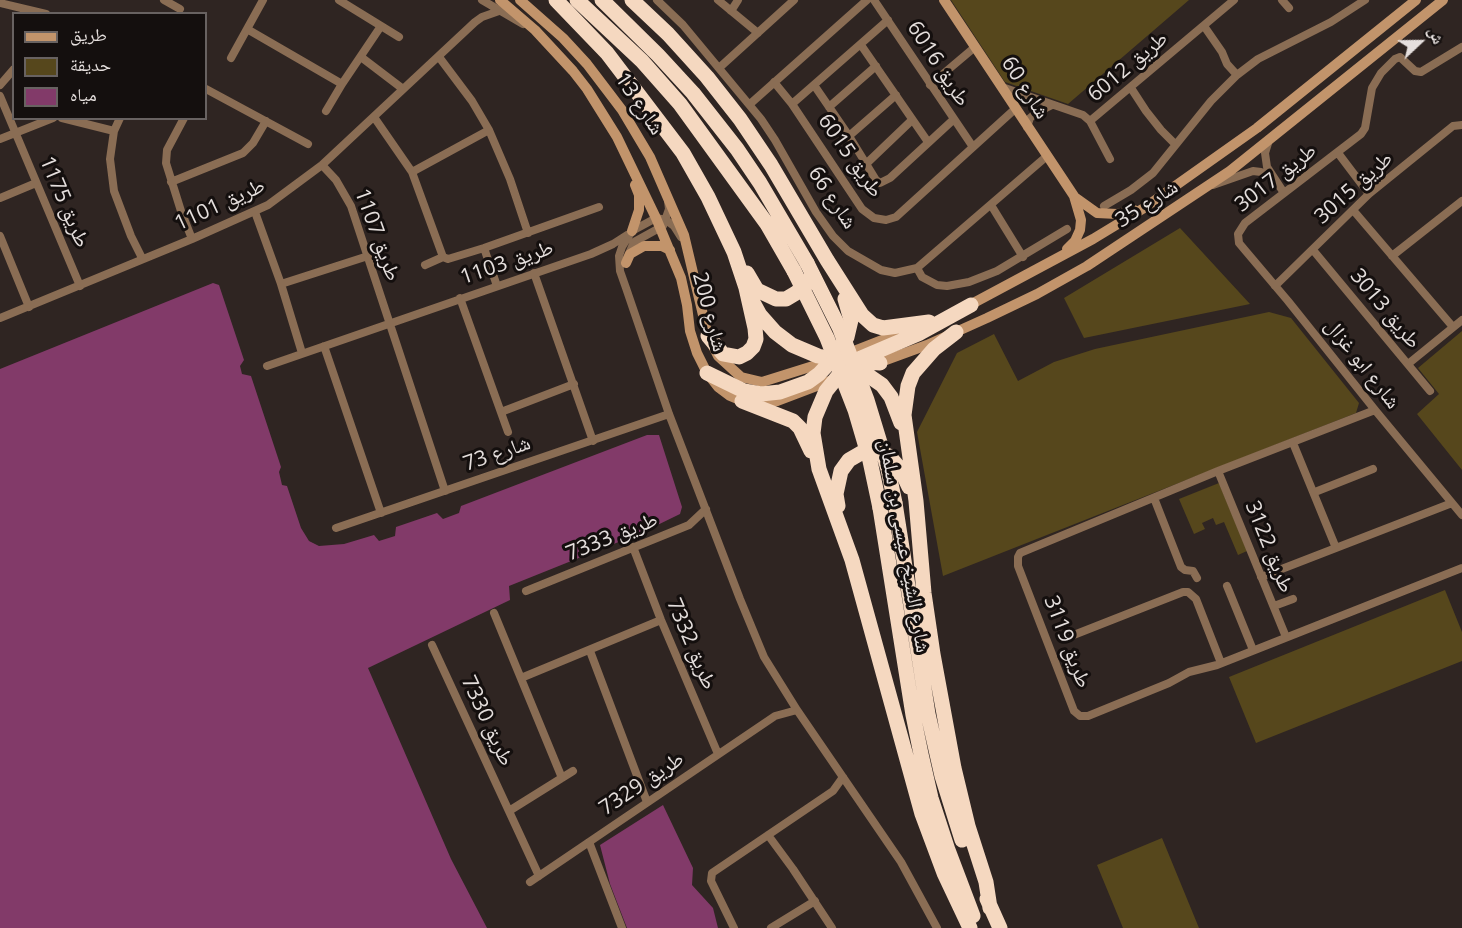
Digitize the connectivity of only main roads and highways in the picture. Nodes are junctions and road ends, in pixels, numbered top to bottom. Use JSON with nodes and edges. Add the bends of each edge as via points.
{"nodes":[{"id":1,"x":556,"y":0,"type":"edge"},
{"id":2,"x":577,"y":0,"type":"edge"},
{"id":3,"x":602,"y":0,"type":"edge"},
{"id":4,"x":632,"y":0,"type":"edge"},
{"id":5,"x":798,"y":210,"type":"junction"},
{"id":6,"x":734,"y":252,"type":"junction"},
{"id":7,"x":827,"y":261,"type":"junction"},
{"id":8,"x":801,"y":267,"type":"junction"},
{"id":9,"x":746,"y":288,"type":"junction"},
{"id":10,"x":972,"y":305,"type":"road end"},
{"id":11,"x":929,"y":322,"type":"road end"},
{"id":12,"x":956,"y":332,"type":"road end"},
{"id":13,"x":708,"y":336,"type":"road end"},
{"id":14,"x":880,"y":363,"type":"road end"},
{"id":15,"x":837,"y":368,"type":"junction"},
{"id":16,"x":707,"y":373,"type":"road end"},
{"id":17,"x":742,"y":401,"type":"road end"},
{"id":18,"x":907,"y":440,"type":"junction"},
{"id":19,"x":819,"y":469,"type":"junction"},
{"id":20,"x":919,"y":531,"type":"junction"},
{"id":21,"x":842,"y":532,"type":"junction"},
{"id":22,"x":990,"y":908,"type":"junction"},
{"id":23,"x":970,"y":928,"type":"edge"},
{"id":24,"x":979,"y":928,"type":"edge"},
{"id":25,"x":1000,"y":928,"type":"edge"}],
"edges":[{"from":1,"to":6,"type":"highway","via":[[608,53],[683,153]]},
{"from":2,"to":8,"type":"highway","name":"شارع الشيخ عيسى بن سلمان","via":[[642,61],[680,104]]},
{"from":3,"to":8,"type":"highway","name":"شارع الشيخ عيسى بن سلمان","via":[[658,54],[737,149],[760,183]]},
{"from":4,"to":5,"type":"highway","via":[[668,34],[741,119]]},
{"from":5,"to":6,"type":"highway","via":[[809,238],[814,267],[808,282],[796,293],[776,299],[757,290]]},
{"from":5,"to":7,"type":"highway"},
{"from":6,"to":9,"type":"highway"},
{"from":7,"to":11,"type":"highway","via":[[862,315],[873,325],[892,328]]},
{"from":7,"to":15,"type":"highway","via":[[851,320]]},
{"from":8,"to":22,"type":"highway","name":"شارع الشيخ عيسى بن سلمان","bridge":true,"via":[[840,329],[888,469],[935,747],[963,842]]},
{"from":8,"to":24,"type":"highway","name":"شارع الشيخ عيسى بن سلمان","bridge":true,"via":[[870,460],[921,754],[948,850]]},
{"from":9,"to":13,"type":"highway","via":[[755,328],[753,347],[739,357],[731,356],[723,354]]},
{"from":9,"to":15,"type":"highway","via":[[760,315],[775,332]]},
{"from":10,"to":15,"type":"highway","via":[[920,333]]},
{"from":12,"to":18,"type":"highway","via":[[913,373],[904,416]]},
{"from":14,"to":15,"type":"highway"},
{"from":15,"to":16,"type":"highway","via":[[780,392],[761,394],[744,391]]},
{"from":15,"to":18,"type":"highway","via":[[869,376],[882,385],[895,406]]},
{"from":15,"to":19,"type":"highway","via":[[820,404],[813,433]]},
{"from":17,"to":19,"type":"highway","via":[[792,421],[806,439]]},
{"from":18,"to":20,"type":"highway"},
{"from":19,"to":21,"type":"highway"},
{"from":20,"to":21,"type":"highway","via":[[910,488],[901,470],[884,453],[868,449],[849,460],[838,477],[836,494]]},
{"from":20,"to":22,"type":"highway","via":[[933,654],[954,768]]},
{"from":21,"to":23,"type":"highway","via":[[922,814]]},
{"from":22,"to":25,"type":"highway","name":"شارع الشيخ عيسى بن سلمان"}]}
